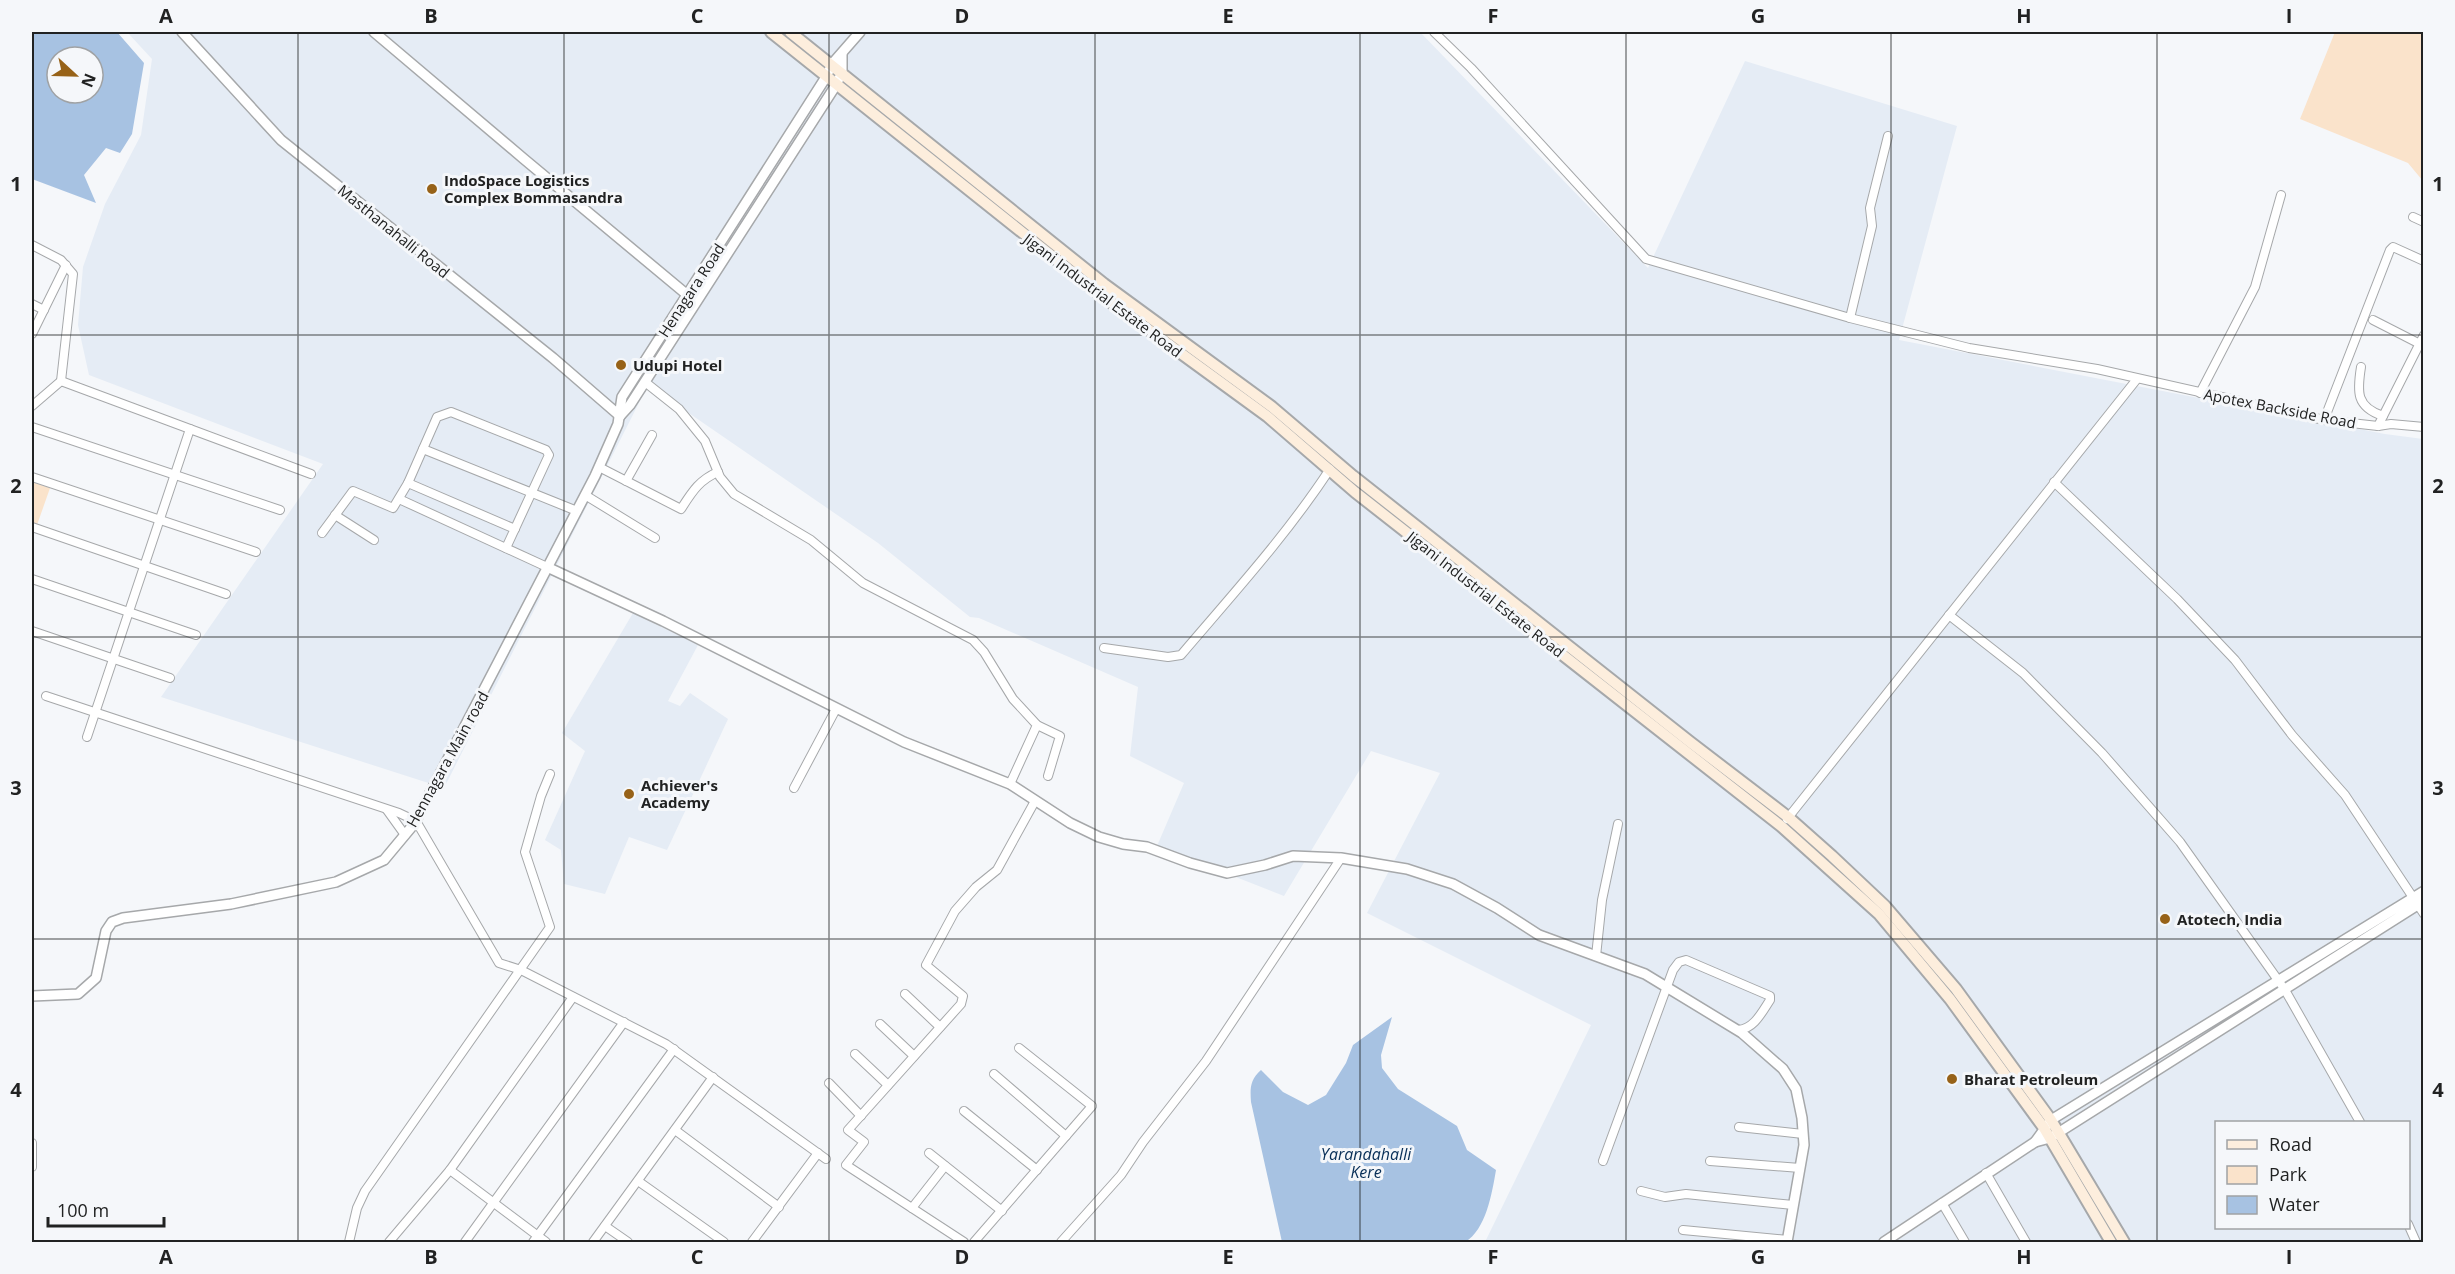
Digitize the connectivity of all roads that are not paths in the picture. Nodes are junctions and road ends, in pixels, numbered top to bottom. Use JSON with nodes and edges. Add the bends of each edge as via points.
{"nodes":[{"id":1,"x":182,"y":32,"type":"edge"},
{"id":2,"x":374,"y":32,"type":"edge"},
{"id":3,"x":771,"y":32,"type":"edge"},
{"id":4,"x":790,"y":32,"type":"edge"},
{"id":5,"x":860,"y":32,"type":"edge"},
{"id":6,"x":1434,"y":32,"type":"edge"},
{"id":7,"x":842,"y":54,"type":"junction"},
{"id":8,"x":832,"y":64,"type":"junction"},
{"id":9,"x":842,"y":72,"type":"junction"},
{"id":10,"x":826,"y":77,"type":"junction"},
{"id":11,"x":836,"y":85,"type":"junction"},
{"id":12,"x":1888,"y":136,"type":"dead end"},
{"id":13,"x":2281,"y":195,"type":"dead end"},
{"id":14,"x":2413,"y":216,"type":"dead end"},
{"id":15,"x":2424,"y":222,"type":"edge"},
{"id":16,"x":32,"y":245,"type":"edge"},
{"id":17,"x":2424,"y":261,"type":"edge"},
{"id":18,"x":66,"y":265,"type":"junction"},
{"id":19,"x":688,"y":295,"type":"junction"},
{"id":20,"x":697,"y":303,"type":"junction"},
{"id":21,"x":32,"y":304,"type":"edge"},
{"id":22,"x":44,"y":310,"type":"junction"},
{"id":23,"x":1850,"y":318,"type":"junction"},
{"id":24,"x":2373,"y":320,"type":"dead end"},
{"id":25,"x":32,"y":334,"type":"edge"},
{"id":26,"x":2424,"y":335,"type":"edge"},
{"id":27,"x":2421,"y":345,"type":"edge"},
{"id":28,"x":2361,"y":367,"type":"dead end"},
{"id":29,"x":2137,"y":379,"type":"junction"},
{"id":30,"x":61,"y":381,"type":"junction"},
{"id":31,"x":645,"y":382,"type":"junction"},
{"id":32,"x":2200,"y":393,"type":"junction"},
{"id":33,"x":32,"y":406,"type":"edge"},
{"id":34,"x":620,"y":416,"type":"junction"},
{"id":35,"x":2383,"y":416,"type":"junction"},
{"id":36,"x":2324,"y":420,"type":"junction"},
{"id":37,"x":32,"y":426,"type":"edge"},
{"id":38,"x":2378,"y":426,"type":"junction"},
{"id":39,"x":2424,"y":427,"type":"edge"},
{"id":40,"x":190,"y":429,"type":"junction"},
{"id":41,"x":652,"y":435,"type":"dead end"},
{"id":42,"x":423,"y":449,"type":"junction"},
{"id":43,"x":599,"y":467,"type":"junction"},
{"id":44,"x":1330,"y":469,"type":"junction"},
{"id":45,"x":718,"y":472,"type":"junction"},
{"id":46,"x":176,"y":474,"type":"junction"},
{"id":47,"x":311,"y":474,"type":"dead end"},
{"id":48,"x":32,"y":477,"type":"edge"},
{"id":49,"x":626,"y":481,"type":"junction"},
{"id":50,"x":2054,"y":482,"type":"junction"},
{"id":51,"x":408,"y":483,"type":"junction"},
{"id":52,"x":532,"y":494,"type":"junction"},
{"id":53,"x":585,"y":495,"type":"junction"},
{"id":54,"x":399,"y":499,"type":"junction"},
{"id":55,"x":280,"y":510,"type":"dead end"},
{"id":56,"x":577,"y":512,"type":"junction"},
{"id":57,"x":335,"y":515,"type":"junction"},
{"id":58,"x":160,"y":521,"type":"junction"},
{"id":59,"x":32,"y":527,"type":"edge"},
{"id":60,"x":516,"y":529,"type":"junction"},
{"id":61,"x":322,"y":533,"type":"dead end"},
{"id":62,"x":655,"y":538,"type":"dead end"},
{"id":63,"x":374,"y":540,"type":"dead end"},
{"id":64,"x":506,"y":548,"type":"junction"},
{"id":65,"x":256,"y":552,"type":"dead end"},
{"id":66,"x":145,"y":565,"type":"junction"},
{"id":67,"x":547,"y":567,"type":"junction"},
{"id":68,"x":32,"y":579,"type":"edge"},
{"id":69,"x":226,"y":594,"type":"dead end"},
{"id":70,"x":129,"y":612,"type":"junction"},
{"id":71,"x":1949,"y":615,"type":"junction"},
{"id":72,"x":32,"y":631,"type":"edge"},
{"id":73,"x":196,"y":634,"type":"dead end"},
{"id":74,"x":1104,"y":648,"type":"dead end"},
{"id":75,"x":114,"y":659,"type":"junction"},
{"id":76,"x":170,"y":678,"type":"dead end"},
{"id":77,"x":46,"y":696,"type":"dead end"},
{"id":78,"x":836,"y":709,"type":"junction"},
{"id":79,"x":96,"y":712,"type":"junction"},
{"id":80,"x":1037,"y":725,"type":"junction"},
{"id":81,"x":87,"y":737,"type":"dead end"},
{"id":82,"x":550,"y":774,"type":"dead end"},
{"id":83,"x":1048,"y":776,"type":"dead end"},
{"id":84,"x":1010,"y":784,"type":"junction"},
{"id":85,"x":794,"y":788,"type":"dead end"},
{"id":86,"x":1035,"y":801,"type":"junction"},
{"id":87,"x":387,"y":810,"type":"junction"},
{"id":88,"x":1788,"y":817,"type":"junction"},
{"id":89,"x":416,"y":821,"type":"junction"},
{"id":90,"x":1618,"y":824,"type":"dead end"},
{"id":91,"x":1781,"y":826,"type":"junction"},
{"id":92,"x":405,"y":835,"type":"junction"},
{"id":93,"x":1341,"y":858,"type":"junction"},
{"id":94,"x":2424,"y":891,"type":"edge"},
{"id":95,"x":2418,"y":901,"type":"edge"},
{"id":96,"x":2424,"y":914,"type":"edge"},
{"id":97,"x":1596,"y":956,"type":"junction"},
{"id":98,"x":521,"y":970,"type":"junction"},
{"id":99,"x":2277,"y":981,"type":"junction"},
{"id":100,"x":1666,"y":988,"type":"junction"},
{"id":101,"x":2285,"y":990,"type":"junction"},
{"id":102,"x":905,"y":994,"type":"dead end"},
{"id":103,"x":32,"y":996,"type":"edge"},
{"id":104,"x":573,"y":997,"type":"junction"},
{"id":105,"x":624,"y":1022,"type":"junction"},
{"id":106,"x":880,"y":1024,"type":"dead end"},
{"id":107,"x":940,"y":1027,"type":"junction"},
{"id":108,"x":1738,"y":1030,"type":"junction"},
{"id":109,"x":1019,"y":1048,"type":"dead end"},
{"id":110,"x":674,"y":1049,"type":"junction"},
{"id":111,"x":855,"y":1054,"type":"dead end"},
{"id":112,"x":914,"y":1056,"type":"junction"},
{"id":113,"x":994,"y":1074,"type":"dead end"},
{"id":114,"x":713,"y":1077,"type":"junction"},
{"id":115,"x":829,"y":1083,"type":"dead end"},
{"id":116,"x":888,"y":1085,"type":"junction"},
{"id":117,"x":964,"y":1111,"type":"dead end"},
{"id":118,"x":861,"y":1116,"type":"junction"},
{"id":119,"x":2051,"y":1120,"type":"junction"},
{"id":120,"x":2359,"y":1121,"type":"edge"},
{"id":121,"x":1739,"y":1127,"type":"dead end"},
{"id":122,"x":675,"y":1130,"type":"junction"},
{"id":123,"x":2051,"y":1132,"type":"junction"},
{"id":124,"x":1803,"y":1134,"type":"junction"},
{"id":125,"x":1066,"y":1136,"type":"junction"},
{"id":126,"x":32,"y":1143,"type":"edge"},
{"id":127,"x":818,"y":1153,"type":"junction"},
{"id":128,"x":929,"y":1153,"type":"dead end"},
{"id":129,"x":826,"y":1159,"type":"dead end"},
{"id":130,"x":1603,"y":1161,"type":"dead end"},
{"id":131,"x":1710,"y":1161,"type":"dead end"},
{"id":132,"x":945,"y":1166,"type":"junction"},
{"id":133,"x":32,"y":1167,"type":"edge"},
{"id":134,"x":1800,"y":1168,"type":"junction"},
{"id":135,"x":450,"y":1170,"type":"junction"},
{"id":136,"x":1036,"y":1170,"type":"junction"},
{"id":137,"x":1986,"y":1173,"type":"junction"},
{"id":138,"x":638,"y":1181,"type":"junction"},
{"id":139,"x":1641,"y":1191,"type":"dead end"},
{"id":140,"x":494,"y":1203,"type":"junction"},
{"id":141,"x":1942,"y":1203,"type":"junction"},
{"id":142,"x":1793,"y":1205,"type":"junction"},
{"id":143,"x":778,"y":1207,"type":"junction"},
{"id":144,"x":912,"y":1208,"type":"junction"},
{"id":145,"x":1002,"y":1211,"type":"junction"},
{"id":146,"x":605,"y":1226,"type":"junction"},
{"id":147,"x":2410,"y":1227,"type":"edge"},
{"id":148,"x":1683,"y":1230,"type":"dead end"},
{"id":149,"x":535,"y":1239,"type":"edge"},
{"id":150,"x":1787,"y":1241,"type":"edge"},
{"id":151,"x":349,"y":1242,"type":"edge"},
{"id":152,"x":389,"y":1242,"type":"edge"},
{"id":153,"x":465,"y":1242,"type":"edge"},
{"id":154,"x":546,"y":1242,"type":"edge"},
{"id":155,"x":593,"y":1242,"type":"edge"},
{"id":156,"x":628,"y":1242,"type":"edge"},
{"id":157,"x":724,"y":1242,"type":"edge"},
{"id":158,"x":752,"y":1242,"type":"edge"},
{"id":159,"x":964,"y":1242,"type":"edge"},
{"id":160,"x":974,"y":1242,"type":"edge"},
{"id":161,"x":1061,"y":1242,"type":"edge"},
{"id":162,"x":1884,"y":1242,"type":"edge"},
{"id":163,"x":1965,"y":1242,"type":"edge"},
{"id":164,"x":2026,"y":1242,"type":"edge"},
{"id":165,"x":2111,"y":1242,"type":"edge"},
{"id":166,"x":2124,"y":1242,"type":"edge"},
{"id":167,"x":2416,"y":1242,"type":"edge"}],
"edges":[{"from":1,"to":34,"type":"street","name":"Masthanahalli Road","via":[[281,140]]},
{"from":2,"to":19,"type":"street"},
{"from":3,"to":10,"type":"main road","name":"Jigani Industrial Estate Road"},
{"from":4,"to":8,"type":"main road","name":"Jigani Industrial Estate Road"},
{"from":5,"to":7,"type":"street"},
{"from":6,"to":23,"type":"street","name":"Apotex Backside Road","via":[[1646,259]]},
{"from":7,"to":8,"type":"street"},
{"from":7,"to":9,"type":"street"},
{"from":8,"to":9,"type":"main road","name":"Jigani Industrial Estate Road"},
{"from":8,"to":10,"type":"street","name":"Henagara Road"},
{"from":9,"to":11,"type":"street","name":"Henagara Road"},
{"from":9,"to":88,"type":"main road","name":"Jigani Industrial Estate Road","via":[[1029,225],[1272,407],[1353,476]]},
{"from":10,"to":11,"type":"main road","name":"Jigani Industrial Estate Road"},
{"from":10,"to":19,"type":"street","name":"Henagara Road"},
{"from":11,"to":20,"type":"street","name":"Henagara Road"},
{"from":11,"to":44,"type":"main road","name":"Jigani Industrial Estate Road","via":[[1097,292],[1267,416]]},
{"from":12,"to":23,"type":"street"},
{"from":13,"to":32,"type":"street","via":[[2255,287]]},
{"from":14,"to":15,"type":"street"},
{"from":16,"to":18,"type":"street"},
{"from":17,"to":36,"type":"street","via":[[2400,249],[2390,250]]},
{"from":18,"to":22,"type":"street"},
{"from":18,"to":30,"type":"street","via":[[74,274]]},
{"from":19,"to":20,"type":"street"},
{"from":19,"to":34,"type":"street","name":"Henagara Road","via":[[622,397]]},
{"from":20,"to":31,"type":"street","name":"Henagara Road"},
{"from":21,"to":22,"type":"street"},
{"from":22,"to":25,"type":"street"},
{"from":23,"to":29,"type":"street","name":"Apotex Backside Road","via":[[1969,348]]},
{"from":24,"to":27,"type":"street"},
{"from":26,"to":27,"type":"street"},
{"from":27,"to":35,"type":"street"},
{"from":28,"to":35,"type":"street","via":[[2362,405]]},
{"from":29,"to":32,"type":"street","name":"Apotex Backside Road"},
{"from":29,"to":50,"type":"street"},
{"from":30,"to":33,"type":"street"},
{"from":30,"to":40,"type":"street"},
{"from":31,"to":34,"type":"street","name":"Henagara Road"},
{"from":31,"to":45,"type":"street","via":[[679,409],[705,441]]},
{"from":32,"to":36,"type":"street","name":"Apotex Backside Road"},
{"from":34,"to":43,"type":"street","name":"Hennagara Main road"},
{"from":35,"to":38,"type":"street"},
{"from":36,"to":38,"type":"street","name":"Apotex Backside Road"},
{"from":37,"to":46,"type":"street"},
{"from":38,"to":39,"type":"street","name":"Apotex Backside Road"},
{"from":40,"to":46,"type":"street"},
{"from":40,"to":47,"type":"street"},
{"from":41,"to":49,"type":"street"},
{"from":42,"to":51,"type":"street"},
{"from":42,"to":52,"type":"street"},
{"from":42,"to":52,"type":"street","via":[[437,417],[451,412],[546,450],[548,461]]},
{"from":43,"to":49,"type":"street"},
{"from":43,"to":53,"type":"street","name":"Hennagara Main road"},
{"from":44,"to":74,"type":"street","via":[[1257,566],[1181,655],[1168,657]]},
{"from":44,"to":91,"type":"main road","name":"Jigani Industrial Estate Road"},
{"from":45,"to":49,"type":"street","via":[[696,485],[681,509]]},
{"from":45,"to":80,"type":"street","via":[[734,494],[811,540],[863,583],[973,640],[1003,686]]},
{"from":46,"to":55,"type":"street"},
{"from":46,"to":58,"type":"street"},
{"from":48,"to":58,"type":"street"},
{"from":50,"to":71,"type":"street"},
{"from":50,"to":95,"type":"street","via":[[2235,660],[2292,735],[2345,795]]},
{"from":51,"to":54,"type":"street"},
{"from":51,"to":60,"type":"street"},
{"from":52,"to":56,"type":"street"},
{"from":52,"to":60,"type":"street"},
{"from":53,"to":56,"type":"street","name":"Hennagara Main road"},
{"from":53,"to":62,"type":"street"},
{"from":54,"to":57,"type":"street","via":[[393,508],[353,491]]},
{"from":54,"to":64,"type":"street"},
{"from":56,"to":67,"type":"street","name":"Hennagara Main road"},
{"from":57,"to":61,"type":"street"},
{"from":57,"to":63,"type":"street"},
{"from":58,"to":65,"type":"street"},
{"from":58,"to":66,"type":"street"},
{"from":59,"to":66,"type":"street"},
{"from":60,"to":64,"type":"street"},
{"from":64,"to":67,"type":"street"},
{"from":66,"to":69,"type":"street"},
{"from":66,"to":70,"type":"street"},
{"from":67,"to":78,"type":"street"},
{"from":67,"to":89,"type":"street","name":"Hennagara Main road"},
{"from":68,"to":70,"type":"street"},
{"from":70,"to":73,"type":"street"},
{"from":70,"to":75,"type":"street"},
{"from":71,"to":88,"type":"street"},
{"from":71,"to":99,"type":"street","via":[[2023,673],[2102,753],[2180,842]]},
{"from":72,"to":75,"type":"street"},
{"from":75,"to":76,"type":"street"},
{"from":75,"to":79,"type":"street"},
{"from":77,"to":79,"type":"street"},
{"from":78,"to":84,"type":"street","via":[[904,742]]},
{"from":78,"to":85,"type":"street"},
{"from":79,"to":81,"type":"street"},
{"from":79,"to":87,"type":"street"},
{"from":80,"to":83,"type":"street","via":[[1060,736]]},
{"from":80,"to":84,"type":"street"},
{"from":82,"to":98,"type":"street","via":[[525,852],[550,927]]},
{"from":84,"to":86,"type":"street"},
{"from":86,"to":93,"type":"street","via":[[1099,837],[1147,847],[1227,873],[1293,856]]},
{"from":86,"to":107,"type":"street","via":[[997,870],[955,911],[926,965],[963,996],[961,1004]]},
{"from":87,"to":89,"type":"street"},
{"from":87,"to":92,"type":"street"},
{"from":88,"to":91,"type":"street"},
{"from":88,"to":119,"type":"main road","name":"Jigani Industrial Estate Road","via":[[1885,906],[1956,989]]},
{"from":89,"to":92,"type":"street","name":"Hennagara Main road"},
{"from":89,"to":98,"type":"street","via":[[500,963]]},
{"from":90,"to":97,"type":"street","via":[[1602,900]]},
{"from":91,"to":123,"type":"main road","name":"Jigani Industrial Estate Road","via":[[1879,914],[1950,999]]},
{"from":92,"to":103,"type":"street","name":"Hennagara Main road","via":[[384,860],[336,882],[231,904],[112,922],[106,931],[96,978],[78,994]]},
{"from":93,"to":97,"type":"street","via":[[1407,869],[1453,884],[1539,935]]},
{"from":93,"to":161,"type":"street","via":[[1206,1060],[1121,1174]]},
{"from":94,"to":95,"type":"street"},
{"from":95,"to":96,"type":"street"},
{"from":95,"to":99,"type":"street"},
{"from":95,"to":101,"type":"street"},
{"from":97,"to":100,"type":"street","via":[[1646,974]]},
{"from":98,"to":104,"type":"street"},
{"from":98,"to":151,"type":"street","via":[[365,1191]]},
{"from":99,"to":101,"type":"street"},
{"from":99,"to":119,"type":"street"},
{"from":100,"to":108,"type":"street"},
{"from":100,"to":108,"type":"street","via":[[1673,970],[1686,960],[1770,996],[1757,1019],[1746,1030]]},
{"from":100,"to":130,"type":"street"},
{"from":101,"to":120,"type":"street"},
{"from":101,"to":123,"type":"street"},
{"from":102,"to":107,"type":"street"},
{"from":104,"to":105,"type":"street"},
{"from":104,"to":135,"type":"street"},
{"from":105,"to":110,"type":"street"},
{"from":105,"to":140,"type":"street"},
{"from":106,"to":112,"type":"street"},
{"from":107,"to":112,"type":"street"},
{"from":108,"to":124,"type":"street","via":[[1783,1069],[1796,1089]]},
{"from":109,"to":125,"type":"street","via":[[1092,1106]]},
{"from":110,"to":114,"type":"street"},
{"from":110,"to":149,"type":"street"},
{"from":111,"to":116,"type":"street"},
{"from":112,"to":116,"type":"street"},
{"from":113,"to":125,"type":"street"},
{"from":114,"to":122,"type":"street"},
{"from":114,"to":127,"type":"street"},
{"from":115,"to":118,"type":"street"},
{"from":116,"to":118,"type":"street"},
{"from":117,"to":136,"type":"street"},
{"from":118,"to":144,"type":"street","via":[[848,1130],[864,1142],[846,1165]]},
{"from":119,"to":123,"type":"main road","name":"Jigani Industrial Estate Road"},
{"from":121,"to":124,"type":"street"},
{"from":122,"to":138,"type":"street"},
{"from":122,"to":143,"type":"street"},
{"from":123,"to":137,"type":"street"},
{"from":123,"to":165,"type":"main road","name":"Jigani Industrial Estate Road"},
{"from":123,"to":166,"type":"main road","name":"Jigani Industrial Estate Road"},
{"from":124,"to":134,"type":"street"},
{"from":125,"to":136,"type":"street"},
{"from":126,"to":133,"type":"street"},
{"from":127,"to":129,"type":"street"},
{"from":127,"to":143,"type":"street"},
{"from":128,"to":132,"type":"street"},
{"from":131,"to":134,"type":"street"},
{"from":132,"to":144,"type":"street"},
{"from":132,"to":145,"type":"street"},
{"from":134,"to":142,"type":"street"},
{"from":135,"to":140,"type":"street"},
{"from":135,"to":152,"type":"street"},
{"from":136,"to":145,"type":"street"},
{"from":137,"to":141,"type":"street"},
{"from":137,"to":164,"type":"street"},
{"from":138,"to":146,"type":"street"},
{"from":138,"to":157,"type":"street"},
{"from":139,"to":142,"type":"street","via":[[1665,1197],[1686,1194]]},
{"from":140,"to":149,"type":"street"},
{"from":140,"to":153,"type":"street"},
{"from":141,"to":162,"type":"street"},
{"from":141,"to":163,"type":"street"},
{"from":142,"to":150,"type":"street"},
{"from":143,"to":158,"type":"street"},
{"from":144,"to":159,"type":"street"},
{"from":145,"to":160,"type":"street"},
{"from":146,"to":155,"type":"street"},
{"from":146,"to":156,"type":"street"},
{"from":147,"to":167,"type":"street"},
{"from":148,"to":150,"type":"street"},
{"from":149,"to":154,"type":"street"}]}
